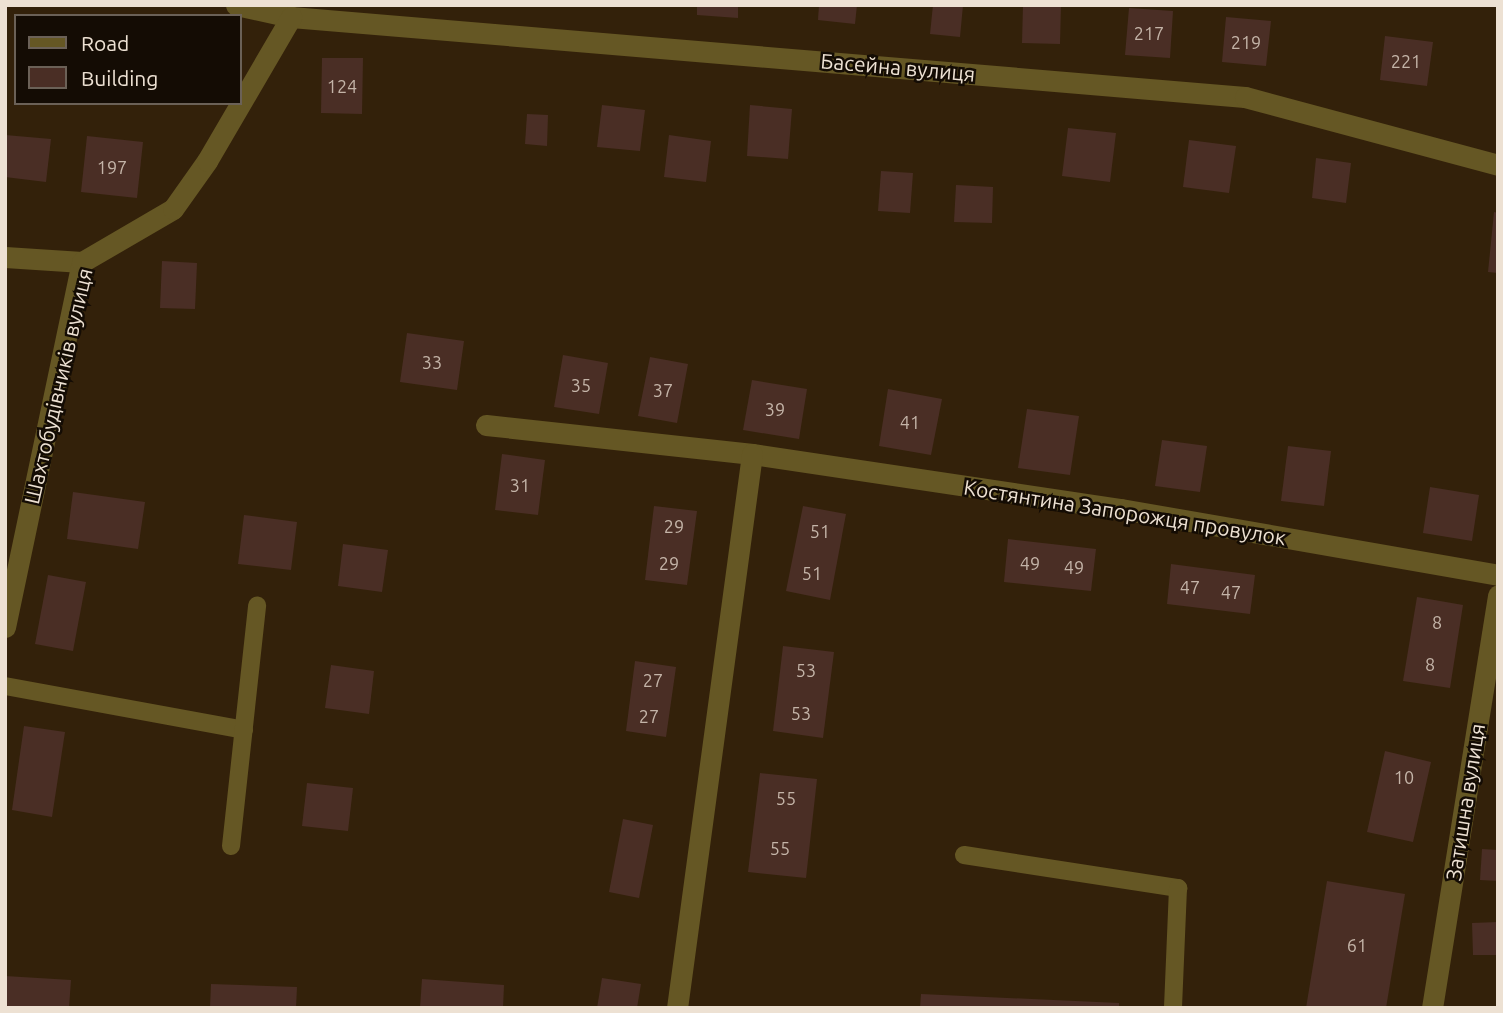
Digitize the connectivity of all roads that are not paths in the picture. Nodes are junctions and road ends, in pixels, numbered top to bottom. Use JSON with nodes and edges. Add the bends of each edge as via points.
{"nodes":[{"id":1,"x":250,"y":6,"type":"edge"},
{"id":2,"x":291,"y":17,"type":"junction"},
{"id":3,"x":242,"y":101,"type":"edge"},
{"id":4,"x":240,"y":105,"type":"edge"},
{"id":5,"x":1498,"y":165,"type":"edge"},
{"id":6,"x":5,"y":257,"type":"edge"},
{"id":7,"x":82,"y":262,"type":"junction"},
{"id":8,"x":486,"y":425,"type":"dead end"},
{"id":9,"x":752,"y":454,"type":"junction"},
{"id":10,"x":1498,"y":575,"type":"edge"},
{"id":11,"x":1498,"y":595,"type":"edge"},
{"id":12,"x":257,"y":606,"type":"dead end"},
{"id":13,"x":5,"y":627,"type":"edge"},
{"id":14,"x":5,"y":686,"type":"edge"},
{"id":15,"x":244,"y":730,"type":"junction"},
{"id":16,"x":231,"y":846,"type":"dead end"},
{"id":17,"x":964,"y":855,"type":"dead end"},
{"id":18,"x":677,"y":1008,"type":"edge"},
{"id":19,"x":1173,"y":1008,"type":"edge"},
{"id":20,"x":1432,"y":1008,"type":"edge"}],
"edges":[{"from":1,"to":2,"type":"street","name":"Басейна вулиця"},
{"from":2,"to":3,"type":"street","name":"Шахтобудівників вулиця"},
{"from":2,"to":5,"type":"street","name":"Басейна вулиця","via":[[1245,97]]},
{"from":4,"to":7,"type":"street","name":"Шахтобудівників вулиця","via":[[173,209]]},
{"from":6,"to":7,"type":"street"},
{"from":7,"to":13,"type":"street","name":"Шахтобудівників вулиця"},
{"from":8,"to":9,"type":"street","name":"Костянтина Запорожця провулок"},
{"from":9,"to":10,"type":"street","name":"Костянтина Запорожця провулок","via":[[1121,509]]},
{"from":9,"to":18,"type":"street"},
{"from":11,"to":20,"type":"street","name":"Затишна вулиця"},
{"from":12,"to":15,"type":"lane"},
{"from":14,"to":15,"type":"lane"},
{"from":15,"to":16,"type":"lane"},
{"from":17,"to":19,"type":"lane","via":[[1178,888]]}]}
